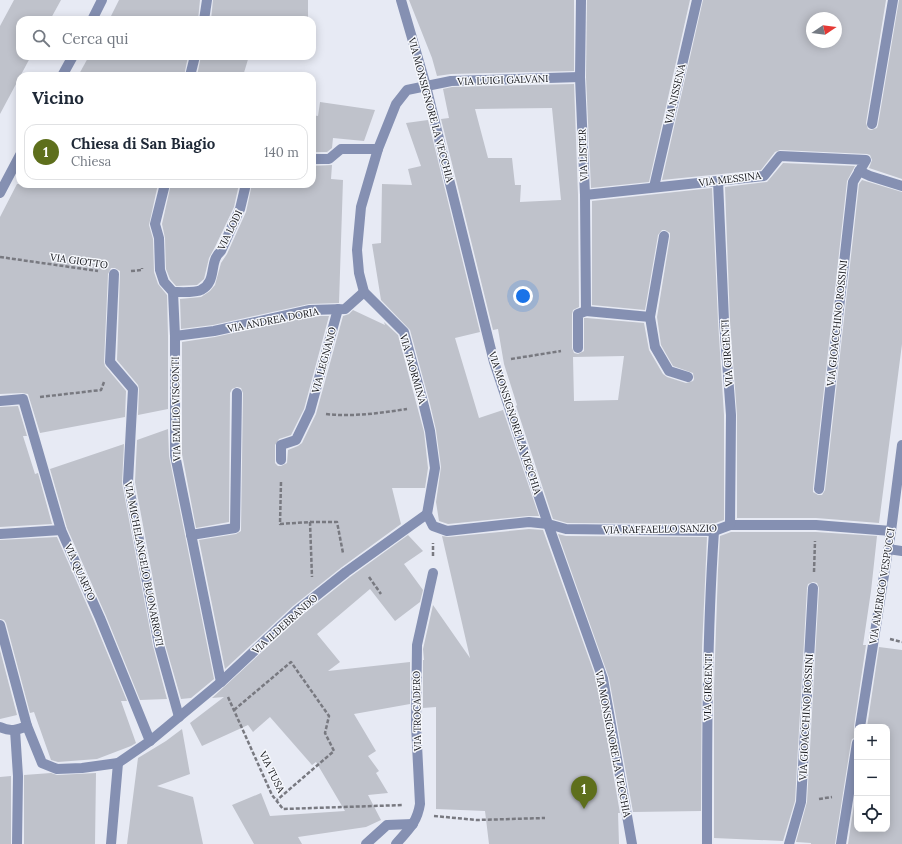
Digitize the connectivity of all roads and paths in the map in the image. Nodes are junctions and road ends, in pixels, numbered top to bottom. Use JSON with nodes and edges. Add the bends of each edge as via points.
{"nodes":[{"id":1,"x":102,"y":0,"type":"edge"},
{"id":2,"x":207,"y":0,"type":"edge"},
{"id":3,"x":401,"y":0,"type":"edge"},
{"id":4,"x":581,"y":0,"type":"edge"},
{"id":5,"x":698,"y":0,"type":"edge"},
{"id":6,"x":893,"y":0,"type":"edge"},
{"id":7,"x":94,"y":16,"type":"edge"},
{"id":8,"x":205,"y":16,"type":"edge"},
{"id":9,"x":71,"y":60,"type":"edge"},
{"id":10,"x":194,"y":60,"type":"edge"},
{"id":11,"x":64,"y":72,"type":"edge"},
{"id":12,"x":191,"y":72,"type":"edge"},
{"id":13,"x":580,"y":77,"type":"junction"},
{"id":14,"x":426,"y":86,"type":"junction"},
{"id":15,"x":872,"y":124,"type":"dead end"},
{"id":16,"x":378,"y":149,"type":"junction"},
{"id":17,"x":316,"y":159,"type":"edge"},
{"id":18,"x":866,"y":160,"type":"joint"},
{"id":19,"x":16,"y":163,"type":"edge"},
{"id":20,"x":859,"y":171,"type":"junction"},
{"id":21,"x":718,"y":181,"type":"junction"},
{"id":22,"x":902,"y":186,"type":"edge"},
{"id":23,"x":654,"y":187,"type":"junction"},
{"id":24,"x":164,"y":188,"type":"edge"},
{"id":25,"x":245,"y":188,"type":"edge"},
{"id":26,"x":0,"y":193,"type":"edge"},
{"id":27,"x":585,"y":195,"type":"junction"},
{"id":28,"x":664,"y":236,"type":"dead end"},
{"id":29,"x":0,"y":257,"type":"edge"},
{"id":30,"x":143,"y":263,"type":"dead end"},
{"id":31,"x":114,"y":274,"type":"junction"},
{"id":32,"x":173,"y":292,"type":"junction"},
{"id":33,"x":364,"y":292,"type":"junction"},
{"id":34,"x":338,"y":309,"type":"junction"},
{"id":35,"x":586,"y":311,"type":"junction"},
{"id":36,"x":650,"y":317,"type":"junction"},
{"id":37,"x":175,"y":336,"type":"junction"},
{"id":38,"x":578,"y":348,"type":"joint"},
{"id":39,"x":110,"y":362,"type":"junction"},
{"id":40,"x":494,"y":362,"type":"junction"},
{"id":41,"x":688,"y":377,"type":"dead end"},
{"id":42,"x":237,"y":393,"type":"dead end"},
{"id":43,"x":23,"y":399,"type":"junction"},
{"id":44,"x":0,"y":401,"type":"edge"},
{"id":45,"x":424,"y":406,"type":"junction"},
{"id":46,"x":345,"y":416,"type":"dead end"},
{"id":47,"x":902,"y":445,"type":"edge"},
{"id":48,"x":281,"y":460,"type":"dead end"},
{"id":49,"x":281,"y":482,"type":"dead end"},
{"id":50,"x":819,"y":489,"type":"dead end"},
{"id":51,"x":427,"y":514,"type":"junction"},
{"id":52,"x":310,"y":522,"type":"junction"},
{"id":53,"x":548,"y":524,"type":"junction"},
{"id":54,"x":730,"y":525,"type":"junction"},
{"id":55,"x":433,"y":526,"type":"junction"},
{"id":56,"x":816,"y":526,"type":"junction"},
{"id":57,"x":61,"y":530,"type":"junction"},
{"id":58,"x":714,"y":531,"type":"junction"},
{"id":59,"x":891,"y":531,"type":"junction"},
{"id":60,"x":0,"y":534,"type":"edge"},
{"id":61,"x":191,"y":535,"type":"junction"},
{"id":62,"x":340,"y":536,"type":"dead end"},
{"id":63,"x":888,"y":549,"type":"junction"},
{"id":64,"x":902,"y":551,"type":"edge"},
{"id":65,"x":359,"y":563,"type":"junction"},
{"id":66,"x":433,"y":573,"type":"joint"},
{"id":67,"x":813,"y":588,"type":"joint"},
{"id":68,"x":381,"y":594,"type":"dead end"},
{"id":69,"x":313,"y":599,"type":"junction"},
{"id":70,"x":0,"y":625,"type":"edge"},
{"id":71,"x":221,"y":682,"type":"junction"},
{"id":72,"x":234,"y":710,"type":"junction"},
{"id":73,"x":180,"y":717,"type":"junction"},
{"id":74,"x":860,"y":724,"type":"edge"},
{"id":75,"x":27,"y":726,"type":"junction"},
{"id":76,"x":0,"y":727,"type":"edge"},
{"id":77,"x":15,"y":730,"type":"junction"},
{"id":78,"x":150,"y":741,"type":"junction"},
{"id":79,"x":854,"y":760,"type":"edge"},
{"id":80,"x":118,"y":762,"type":"junction"},
{"id":81,"x":849,"y":794,"type":"junction"},
{"id":82,"x":277,"y":800,"type":"junction"},
{"id":83,"x":801,"y":802,"type":"junction"},
{"id":84,"x":420,"y":804,"type":"junction"},
{"id":85,"x":418,"y":815,"type":"junction"},
{"id":86,"x":545,"y":818,"type":"dead end"},
{"id":87,"x":413,"y":824,"type":"junction"},
{"id":88,"x":17,"y":844,"type":"edge"},
{"id":89,"x":111,"y":844,"type":"edge"},
{"id":90,"x":366,"y":844,"type":"edge"},
{"id":91,"x":396,"y":844,"type":"edge"},
{"id":92,"x":632,"y":844,"type":"edge"},
{"id":93,"x":706,"y":844,"type":"edge"},
{"id":94,"x":789,"y":844,"type":"edge"},
{"id":95,"x":841,"y":844,"type":"edge"}],
"edges":[{"from":1,"to":7,"type":"street"},
{"from":2,"to":8,"type":"street"},
{"from":3,"to":14,"type":"street","name":"VIA MONSIGNORE LA VECCHIA"},
{"from":4,"to":13,"type":"street","name":"VIA LISTER"},
{"from":5,"to":23,"type":"street","name":"VIA NISSENA"},
{"from":6,"to":15,"type":"street"},
{"from":9,"to":11,"type":"street"},
{"from":10,"to":12,"type":"street"},
{"from":13,"to":14,"type":"street","name":"VIA LUIGI GALVANI","via":[[451,81]]},
{"from":13,"to":27,"type":"street","name":"VIA LISTER"},
{"from":14,"to":16,"type":"street","via":[[407,90],[396,104]]},
{"from":14,"to":40,"type":"street","name":"VIA MONSIGNORE LA VECCHIA"},
{"from":16,"to":17,"type":"street","via":[[341,150],[329,159]]},
{"from":16,"to":33,"type":"street","via":[[361,207],[357,250]]},
{"from":18,"to":20,"type":"street","name":"VIA GIOACCHINO ROSSINI"},
{"from":18,"to":21,"type":"street","name":"VIA MESSINA","via":[[780,156],[764,176]]},
{"from":19,"to":26,"type":"street"},
{"from":20,"to":22,"type":"street"},
{"from":20,"to":50,"type":"street","name":"VIA GIOACCHINO ROSSINI","via":[[853,182]]},
{"from":21,"to":23,"type":"street","name":"VIA MESSINA"},
{"from":21,"to":54,"type":"street","name":"VIA GIRGENTI","via":[[731,415]]},
{"from":23,"to":27,"type":"street","name":"VIA MESSINA"},
{"from":24,"to":32,"type":"street","via":[[156,224],[160,270],[164,282]]},
{"from":25,"to":32,"type":"street","name":"VIA LODI","via":[[240,210],[221,251],[216,256],[211,282],[200,291]]},
{"from":27,"to":35,"type":"street","name":"VIA LISTER"},
{"from":28,"to":36,"type":"street"},
{"from":29,"to":31,"type":"path","name":"VIA GIOTTO"},
{"from":30,"to":31,"type":"path","name":"VIA GIOTTO","via":[[142,270]]},
{"from":31,"to":39,"type":"street"},
{"from":32,"to":37,"type":"street","name":"VIA EMILIO VISCONTI"},
{"from":33,"to":34,"type":"street","name":"VIA ANDREA DORIA","via":[[345,309]]},
{"from":33,"to":45,"type":"street","name":"VIA TAORMINA","via":[[404,332]]},
{"from":34,"to":37,"type":"street","name":"VIA ANDREA DORIA","via":[[310,310],[214,332]]},
{"from":34,"to":48,"type":"street","name":"VIA LEGNANO","via":[[310,411],[296,440],[281,445]]},
{"from":35,"to":36,"type":"street"},
{"from":35,"to":38,"type":"street","name":"VIA LISTER","via":[[578,314]]},
{"from":36,"to":41,"type":"street","via":[[655,347],[669,371]]},
{"from":37,"to":61,"type":"street","name":"VIA EMILIO VISCONTI","via":[[175,455]]},
{"from":38,"to":40,"type":"path"},
{"from":39,"to":43,"type":"path","via":[[101,390]]},
{"from":39,"to":73,"type":"street","name":"VIA MICHELANGELO BUONARROTI","via":[[133,389],[128,482],[159,645]]},
{"from":40,"to":53,"type":"street","name":"VIA MONSIGNORE LA VECCHIA"},
{"from":42,"to":61,"type":"street","via":[[235,528]]},
{"from":43,"to":44,"type":"street"},
{"from":43,"to":57,"type":"street","name":"VIA QUARTO"},
{"from":45,"to":46,"type":"path"},
{"from":45,"to":51,"type":"street","name":"VIA TAORMINA","via":[[435,468]]},
{"from":47,"to":59,"type":"street","name":"VIA AMERIGO VESPUCCI"},
{"from":49,"to":52,"type":"path","via":[[280,524]]},
{"from":51,"to":55,"type":"street"},
{"from":51,"to":65,"type":"street","name":"VIA ILDEBRANDO"},
{"from":52,"to":62,"type":"path","via":[[337,522]]},
{"from":52,"to":69,"type":"path"},
{"from":53,"to":55,"type":"street","via":[[529,522],[447,531]]},
{"from":53,"to":58,"type":"street","name":"VIA RAFFAELLO SANZIO","via":[[566,530]]},
{"from":53,"to":92,"type":"street","name":"VIA MONSIGNORE LA VECCHIA","via":[[603,679]]},
{"from":54,"to":56,"type":"street","name":"VIA RAFFAELLO SANZIO"},
{"from":54,"to":58,"type":"street","name":"VIA RAFFAELLO SANZIO"},
{"from":55,"to":66,"type":"path"},
{"from":56,"to":59,"type":"street","name":"VIA RAFFAELLO SANZIO"},
{"from":56,"to":67,"type":"path"},
{"from":57,"to":60,"type":"street"},
{"from":57,"to":78,"type":"street","name":"VIA QUARTO"},
{"from":58,"to":93,"type":"street","name":"VIA GIRGENTI","via":[[707,708]]},
{"from":59,"to":63,"type":"street","name":"VIA AMERIGO VESPUCCI"},
{"from":61,"to":71,"type":"street","name":"VIA EMILIO VISCONTI"},
{"from":63,"to":64,"type":"street"},
{"from":63,"to":74,"type":"street","name":"VIA AMERIGO VESPUCCI"},
{"from":65,"to":68,"type":"path"},
{"from":65,"to":69,"type":"street","name":"VIA ILDEBRANDO"},
{"from":66,"to":84,"type":"street","name":"VIA TROCADERO","via":[[417,645],[416,725]]},
{"from":67,"to":83,"type":"street","name":"VIA GIOACCHINO ROSSINI"},
{"from":69,"to":71,"type":"street","name":"VIA ILDEBRANDO"},
{"from":70,"to":75,"type":"street"},
{"from":71,"to":72,"type":"path","name":"VIA TUSA"},
{"from":71,"to":73,"type":"street","name":"VIA ILDEBRANDO"},
{"from":72,"to":82,"type":"path","name":"VIA TUSA","via":[[272,795]]},
{"from":72,"to":82,"type":"path","via":[[291,662],[329,716],[325,733],[334,751]]},
{"from":73,"to":78,"type":"street","name":"VIA ILDEBRANDO"},
{"from":75,"to":77,"type":"street"},
{"from":75,"to":80,"type":"street","via":[[42,763],[57,769]]},
{"from":76,"to":77,"type":"street"},
{"from":77,"to":88,"type":"street","via":[[18,776]]},
{"from":78,"to":80,"type":"street","name":"VIA ILDEBRANDO"},
{"from":79,"to":81,"type":"street"},
{"from":80,"to":89,"type":"street"},
{"from":81,"to":83,"type":"path"},
{"from":81,"to":95,"type":"street"},
{"from":82,"to":84,"type":"path","name":"VIA TUSA","via":[[283,809]]},
{"from":83,"to":94,"type":"street","name":"VIA GIOACCHINO ROSSINI"},
{"from":84,"to":85,"type":"street","name":"VIA TROCADERO"},
{"from":85,"to":86,"type":"path","via":[[477,820]]},
{"from":85,"to":87,"type":"street","name":"VIA TROCADERO"},
{"from":87,"to":90,"type":"street","via":[[387,825]]},
{"from":87,"to":91,"type":"street","name":"VIA TROCADERO"}]}
